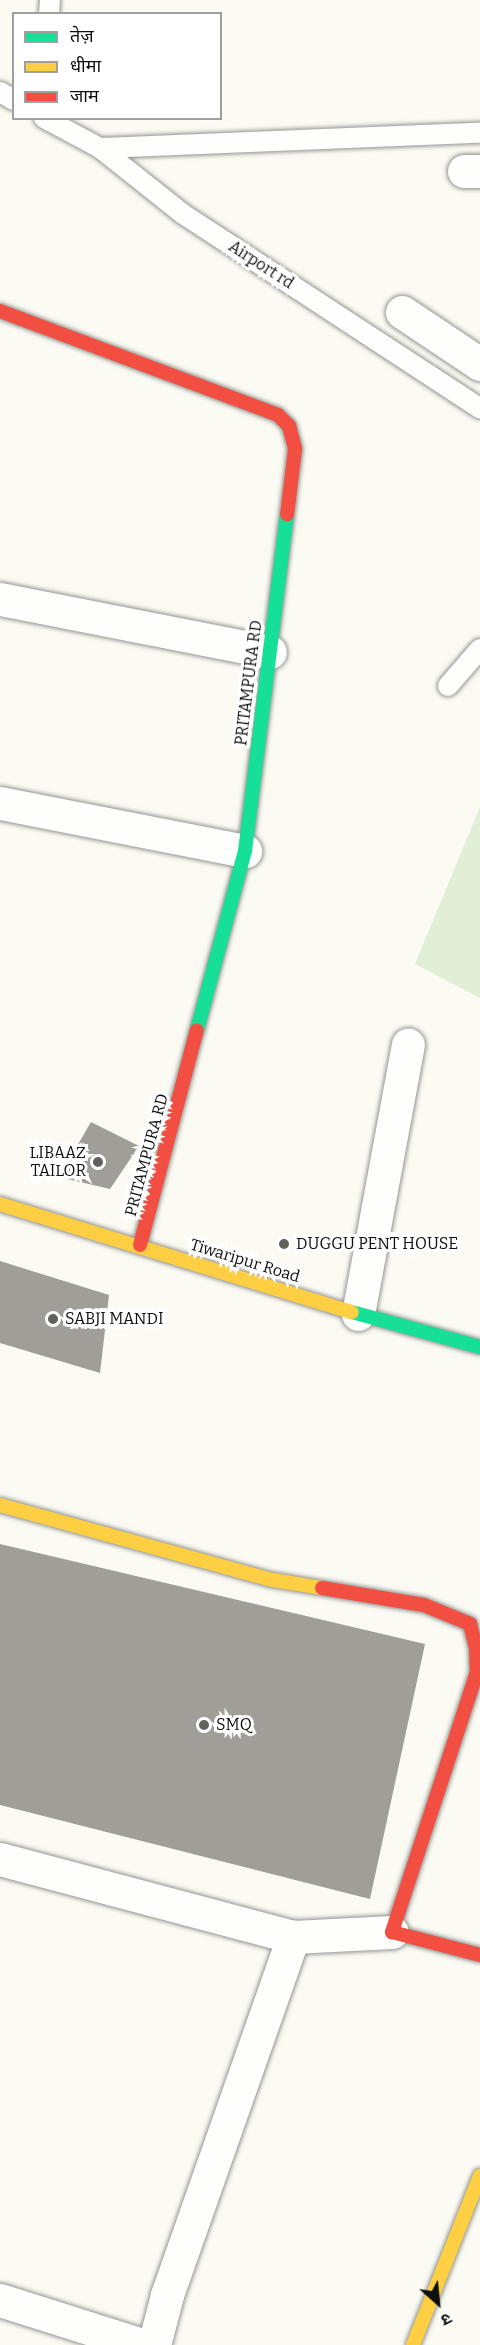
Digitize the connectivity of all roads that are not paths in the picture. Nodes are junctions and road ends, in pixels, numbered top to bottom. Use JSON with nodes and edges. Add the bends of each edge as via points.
{"nodes":[{"id":1,"x":48,"y":120,"type":"edge"},
{"id":2,"x":480,"y":133,"type":"edge"},
{"id":3,"x":100,"y":148,"type":"junction"},
{"id":4,"x":0,"y":311,"type":"edge"},
{"id":5,"x":402,"y":312,"type":"dead end"},
{"id":6,"x":480,"y":364,"type":"edge"},
{"id":7,"x":480,"y":408,"type":"edge"},
{"id":8,"x":0,"y":599,"type":"edge"},
{"id":9,"x":480,"y":649,"type":"edge"},
{"id":10,"x":270,"y":652,"type":"junction"},
{"id":11,"x":448,"y":686,"type":"dead end"},
{"id":12,"x":0,"y":803,"type":"edge"},
{"id":13,"x":245,"y":851,"type":"junction"},
{"id":14,"x":408,"y":1046,"type":"dead end"},
{"id":15,"x":0,"y":1204,"type":"edge"},
{"id":16,"x":140,"y":1245,"type":"junction"},
{"id":17,"x":358,"y":1314,"type":"junction"},
{"id":18,"x":480,"y":1347,"type":"edge"},
{"id":19,"x":0,"y":1505,"type":"edge"},
{"id":20,"x":0,"y":1859,"type":"edge"},
{"id":21,"x":392,"y":1932,"type":"junction"},
{"id":22,"x":293,"y":1937,"type":"junction"},
{"id":23,"x":480,"y":1955,"type":"edge"},
{"id":24,"x":480,"y":2176,"type":"edge"},
{"id":25,"x":0,"y":2300,"type":"edge"},
{"id":26,"x":142,"y":2345,"type":"edge"},
{"id":27,"x":154,"y":2345,"type":"edge"},
{"id":28,"x":413,"y":2345,"type":"edge"}],
"edges":[{"from":1,"to":3,"type":"lane","name":"Airport rd"},
{"from":2,"to":3,"type":"lane"},
{"from":3,"to":7,"type":"lane","name":"Airport rd","via":[[183,214]]},
{"from":4,"to":10,"type":"street","name":"PRITAMPURA RD","via":[[278,415],[289,426],[295,449]]},
{"from":5,"to":6,"type":"street"},
{"from":8,"to":10,"type":"street"},
{"from":9,"to":11,"type":"lane"},
{"from":10,"to":13,"type":"street","name":"PRITAMPURA RD"},
{"from":12,"to":13,"type":"street"},
{"from":13,"to":16,"type":"street","name":"PRITAMPURA RD"},
{"from":14,"to":17,"type":"street"},
{"from":15,"to":16,"type":"street","name":"Tiwaripur Road"},
{"from":16,"to":17,"type":"street","name":"Tiwaripur Road"},
{"from":17,"to":18,"type":"street","name":"Tiwaripur Road"},
{"from":19,"to":21,"type":"street","via":[[273,1580],[424,1605],[470,1624],[477,1672]]},
{"from":20,"to":22,"type":"street"},
{"from":21,"to":22,"type":"street"},
{"from":21,"to":23,"type":"street"},
{"from":22,"to":27,"type":"street","via":[[167,2295]]},
{"from":24,"to":28,"type":"street"},
{"from":25,"to":26,"type":"street"}]}
